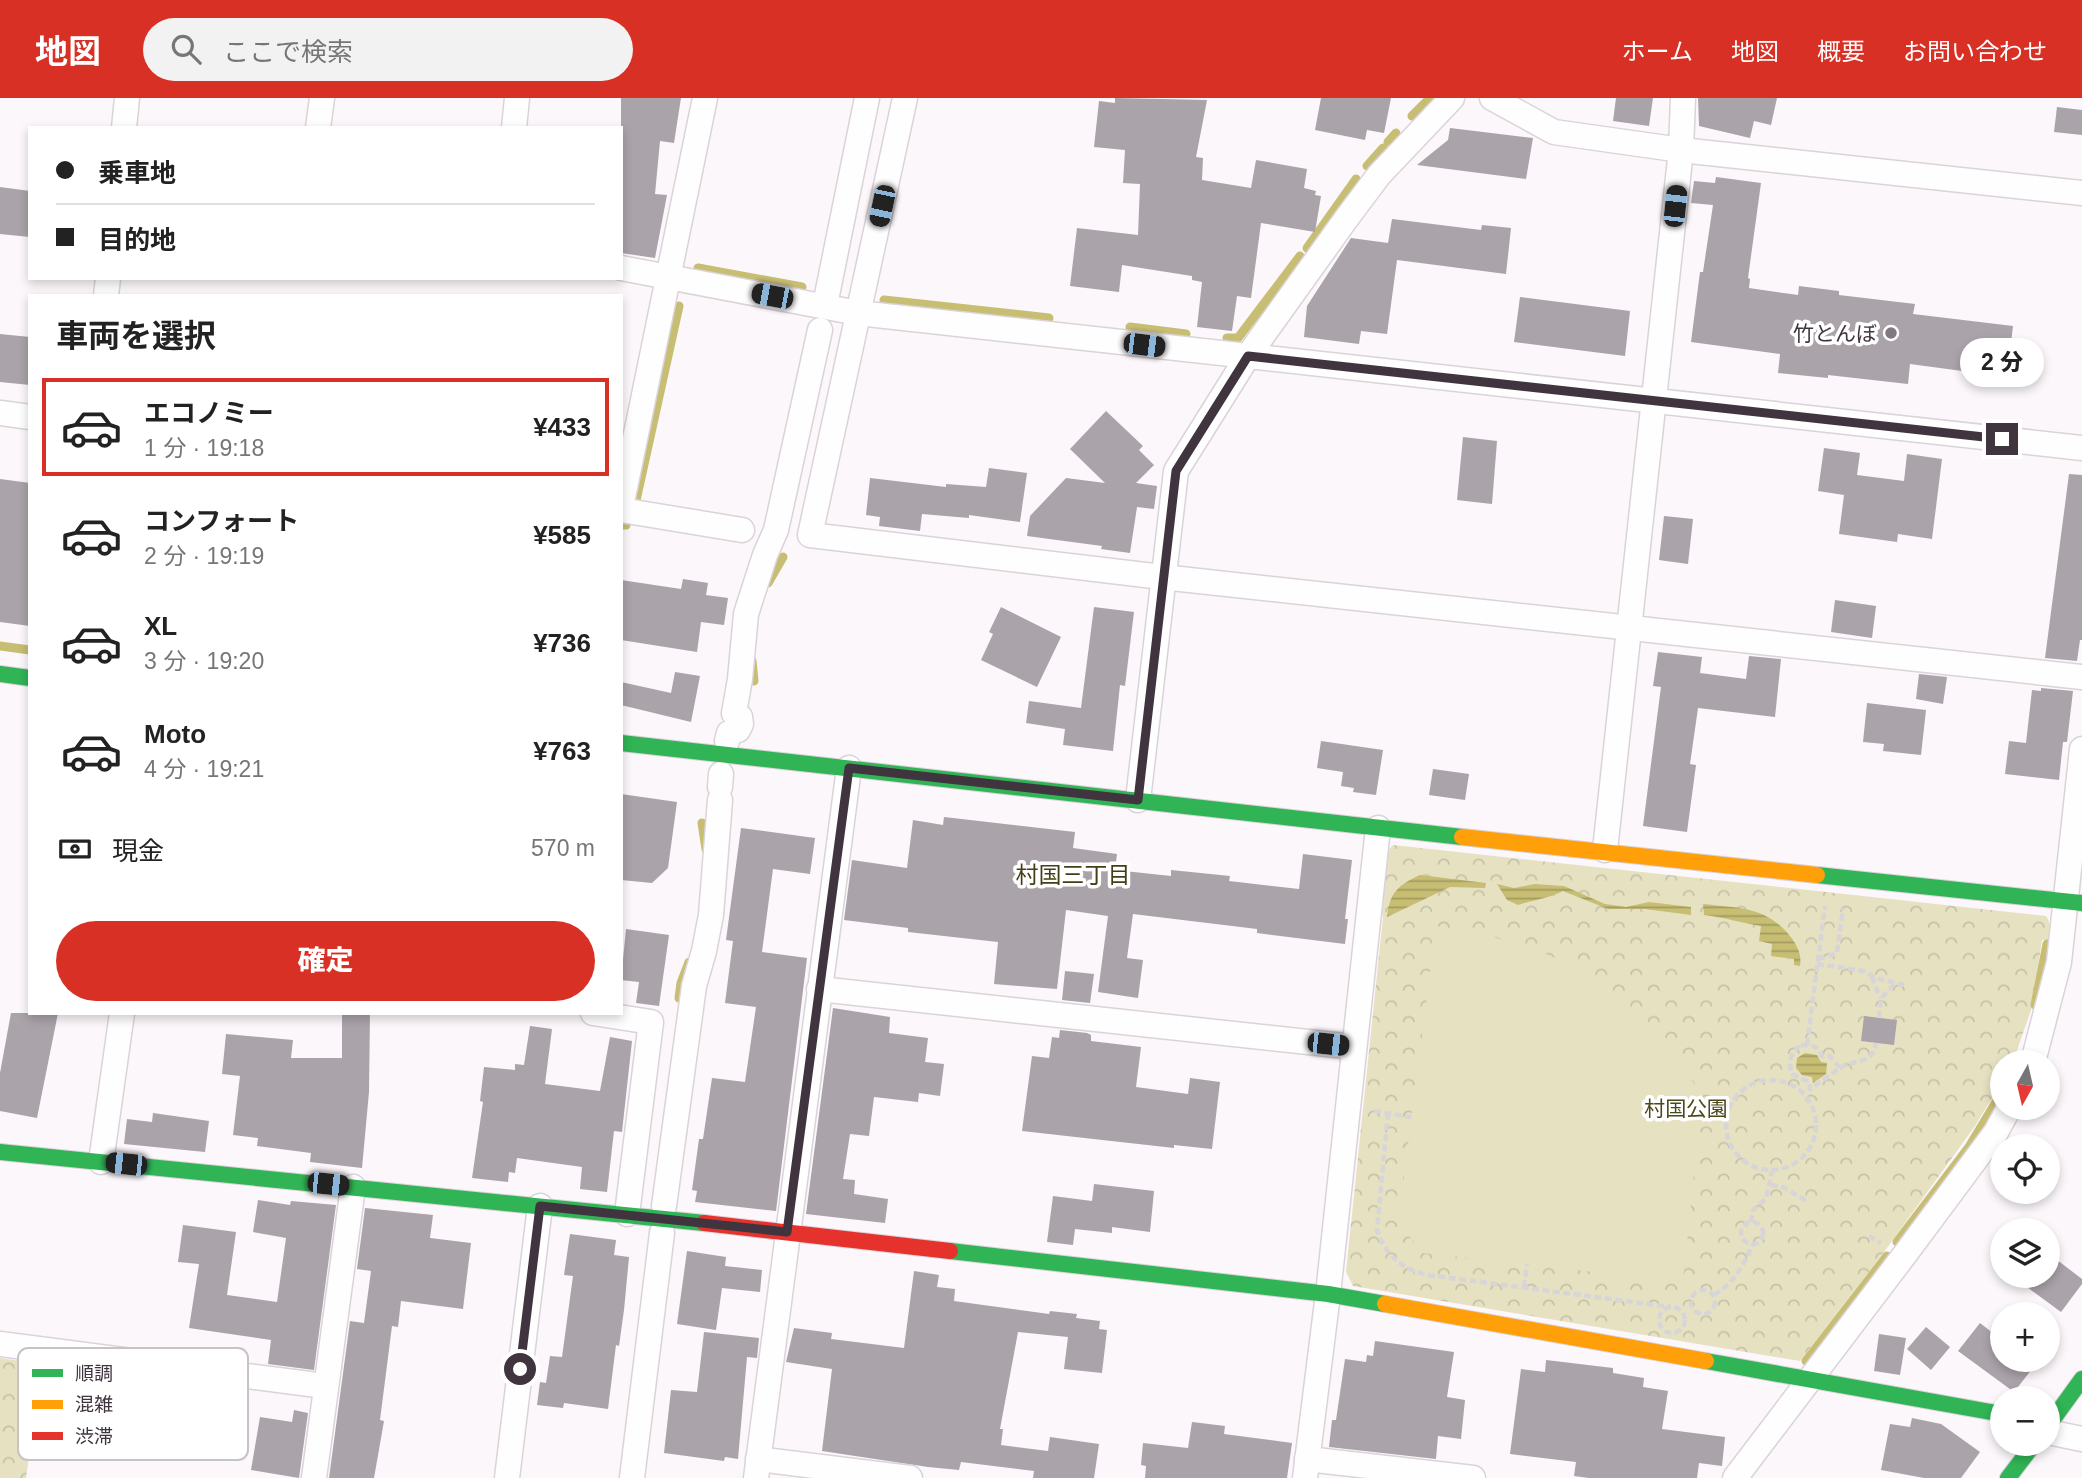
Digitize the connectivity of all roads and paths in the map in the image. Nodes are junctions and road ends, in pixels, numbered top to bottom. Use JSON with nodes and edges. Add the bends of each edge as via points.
{"nodes":[{"id":1,"x":127,"y":98,"type":"edge"},
{"id":2,"x":322,"y":98,"type":"edge"},
{"id":3,"x":517,"y":98,"type":"edge"},
{"id":4,"x":705,"y":98,"type":"edge"},
{"id":5,"x":867,"y":98,"type":"edge"},
{"id":6,"x":905,"y":98,"type":"edge"},
{"id":7,"x":1451,"y":98,"type":"edge"},
{"id":8,"x":1492,"y":98,"type":"edge"},
{"id":9,"x":1683,"y":98,"type":"edge"},
{"id":10,"x":124,"y":126,"type":"edge"},
{"id":11,"x":318,"y":126,"type":"edge"},
{"id":12,"x":514,"y":126,"type":"edge"},
{"id":13,"x":1681,"y":150,"type":"junction"},
{"id":14,"x":2082,"y":193,"type":"edge"},
{"id":15,"x":623,"y":268,"type":"edge"},
{"id":16,"x":668,"y":275,"type":"junction"},
{"id":17,"x":827,"y":295,"type":"dead end"},
{"id":18,"x":858,"y":313,"type":"junction"},
{"id":19,"x":820,"y":330,"type":"dead end"},
{"id":20,"x":1248,"y":356,"type":"junction"},
{"id":21,"x":1654,"y":400,"type":"junction"},
{"id":22,"x":0,"y":412,"type":"edge"},
{"id":23,"x":28,"y":417,"type":"edge"},
{"id":24,"x":2082,"y":448,"type":"edge"},
{"id":25,"x":623,"y":498,"type":"edge"},
{"id":26,"x":623,"y":508,"type":"edge"},
{"id":27,"x":742,"y":530,"type":"dead end"},
{"id":28,"x":1162,"y":577,"type":"junction"},
{"id":29,"x":1630,"y":626,"type":"junction"},
{"id":30,"x":0,"y":674,"type":"edge"},
{"id":31,"x":2082,"y":677,"type":"edge"},
{"id":32,"x":28,"y":678,"type":"edge"},
{"id":33,"x":730,"y":729,"type":"dead end"},
{"id":34,"x":623,"y":743,"type":"edge"},
{"id":35,"x":2082,"y":749,"type":"edge"},
{"id":36,"x":849,"y":768,"type":"junction"},
{"id":37,"x":720,"y":787,"type":"dead end"},
{"id":38,"x":1138,"y":800,"type":"junction"},
{"id":39,"x":1378,"y":828,"type":"junction"},
{"id":40,"x":1605,"y":850,"type":"junction"},
{"id":41,"x":1826,"y":902,"type":"dead end"},
{"id":42,"x":2073,"y":902,"type":"edge"},
{"id":43,"x":1844,"y":904,"type":"dead end"},
{"id":44,"x":1818,"y":962,"type":"junction"},
{"id":45,"x":1871,"y":975,"type":"junction"},
{"id":46,"x":1896,"y":983,"type":"junction"},
{"id":47,"x":1904,"y":985,"type":"dead end"},
{"id":48,"x":819,"y":989,"type":"junction"},
{"id":49,"x":1881,"y":999,"type":"junction"},
{"id":50,"x":121,"y":1015,"type":"edge"},
{"id":51,"x":608,"y":1015,"type":"edge"},
{"id":52,"x":1879,"y":1018,"type":"dead end"},
{"id":53,"x":1877,"y":1043,"type":"dead end"},
{"id":54,"x":1807,"y":1045,"type":"junction"},
{"id":55,"x":1354,"y":1047,"type":"junction"},
{"id":56,"x":2036,"y":1050,"type":"edge"},
{"id":57,"x":1840,"y":1068,"type":"junction"},
{"id":58,"x":1802,"y":1080,"type":"junction"},
{"id":59,"x":1797,"y":1087,"type":"junction"},
{"id":60,"x":1810,"y":1089,"type":"junction"},
{"id":61,"x":1805,"y":1095,"type":"junction"},
{"id":62,"x":1362,"y":1110,"type":"dead end"},
{"id":63,"x":1388,"y":1113,"type":"junction"},
{"id":64,"x":1411,"y":1117,"type":"dead end"},
{"id":65,"x":2002,"y":1120,"type":"edge"},
{"id":66,"x":0,"y":1152,"type":"edge"},
{"id":67,"x":101,"y":1162,"type":"junction"},
{"id":68,"x":1772,"y":1171,"type":"junction"},
{"id":69,"x":1771,"y":1185,"type":"junction"},
{"id":70,"x":354,"y":1187,"type":"junction"},
{"id":71,"x":1808,"y":1202,"type":"dead end"},
{"id":72,"x":540,"y":1206,"type":"junction"},
{"id":73,"x":664,"y":1206,"type":"dead end"},
{"id":74,"x":627,"y":1214,"type":"junction"},
{"id":75,"x":1751,"y":1222,"type":"junction"},
{"id":76,"x":787,"y":1232,"type":"junction"},
{"id":77,"x":662,"y":1233,"type":"dead end"},
{"id":78,"x":1753,"y":1244,"type":"junction"},
{"id":79,"x":1527,"y":1264,"type":"dead end"},
{"id":80,"x":1524,"y":1287,"type":"junction"},
{"id":81,"x":1328,"y":1294,"type":"junction"},
{"id":82,"x":1714,"y":1295,"type":"junction"},
{"id":83,"x":1671,"y":1307,"type":"junction"},
{"id":84,"x":1693,"y":1309,"type":"junction"},
{"id":85,"x":1684,"y":1315,"type":"junction"},
{"id":86,"x":0,"y":1344,"type":"edge"},
{"id":87,"x":31,"y":1348,"type":"edge"},
{"id":88,"x":248,"y":1376,"type":"edge"},
{"id":89,"x":1811,"y":1379,"type":"junction"},
{"id":90,"x":2082,"y":1379,"type":"edge"},
{"id":91,"x":326,"y":1386,"type":"junction"},
{"id":92,"x":2060,"y":1409,"type":"edge"},
{"id":93,"x":1990,"y":1412,"type":"edge"},
{"id":94,"x":2060,"y":1431,"type":"edge"},
{"id":95,"x":2082,"y":1439,"type":"edge"},
{"id":96,"x":2025,"y":1456,"type":"edge"},
{"id":97,"x":757,"y":1468,"type":"edge"},
{"id":98,"x":1306,"y":1468,"type":"edge"},
{"id":99,"x":314,"y":1478,"type":"edge"},
{"id":100,"x":508,"y":1478,"type":"edge"},
{"id":101,"x":632,"y":1478,"type":"edge"},
{"id":102,"x":910,"y":1478,"type":"edge"},
{"id":103,"x":1473,"y":1478,"type":"edge"},
{"id":104,"x":1735,"y":1478,"type":"edge"},
{"id":105,"x":2008,"y":1478,"type":"edge"}],
"edges":[{"from":1,"to":10,"type":"street"},
{"from":2,"to":11,"type":"street"},
{"from":3,"to":12,"type":"street"},
{"from":4,"to":16,"type":"street"},
{"from":5,"to":17,"type":"street"},
{"from":6,"to":18,"type":"street"},
{"from":7,"to":20,"type":"street","via":[[1379,175]]},
{"from":8,"to":13,"type":"street","via":[[1554,132]]},
{"from":9,"to":13,"type":"street"},
{"from":13,"to":14,"type":"street"},
{"from":13,"to":21,"type":"street"},
{"from":15,"to":16,"type":"street"},
{"from":16,"to":18,"type":"street"},
{"from":16,"to":25,"type":"street"},
{"from":18,"to":20,"type":"street"},
{"from":18,"to":28,"type":"street","via":[[810,535]]},
{"from":19,"to":33,"type":"street","via":[[776,530],[746,614]]},
{"from":20,"to":21,"type":"street"},
{"from":20,"to":28,"type":"street","via":[[1176,471]]},
{"from":21,"to":24,"type":"street"},
{"from":21,"to":29,"type":"street"},
{"from":22,"to":23,"type":"street"},
{"from":26,"to":27,"type":"street"},
{"from":28,"to":29,"type":"street"},
{"from":28,"to":38,"type":"street"},
{"from":29,"to":31,"type":"street"},
{"from":29,"to":40,"type":"street"},
{"from":30,"to":32,"type":"street"},
{"from":34,"to":36,"type":"street"},
{"from":35,"to":42,"type":"street"},
{"from":36,"to":38,"type":"street"},
{"from":36,"to":48,"type":"street"},
{"from":37,"to":73,"type":"street","via":[[711,915],[694,986]]},
{"from":38,"to":39,"type":"street"},
{"from":39,"to":40,"type":"street"},
{"from":39,"to":55,"type":"street"},
{"from":40,"to":42,"type":"street"},
{"from":41,"to":44,"type":"path"},
{"from":42,"to":56,"type":"street"},
{"from":43,"to":44,"type":"path","via":[[1837,953]]},
{"from":44,"to":45,"type":"path"},
{"from":44,"to":54,"type":"path"},
{"from":45,"to":46,"type":"path"},
{"from":45,"to":49,"type":"path"},
{"from":46,"to":47,"type":"path"},
{"from":46,"to":49,"type":"path"},
{"from":48,"to":55,"type":"street"},
{"from":48,"to":76,"type":"street"},
{"from":49,"to":52,"type":"path"},
{"from":50,"to":67,"type":"street"},
{"from":51,"to":74,"type":"street","via":[[652,1021]]},
{"from":53,"to":57,"type":"path","via":[[1868,1059]]},
{"from":54,"to":57,"type":"path","via":[[1830,1056]]},
{"from":54,"to":58,"type":"path","via":[[1796,1048],[1789,1065]]},
{"from":55,"to":81,"type":"street"},
{"from":57,"to":60,"type":"path"},
{"from":58,"to":59,"type":"path"},
{"from":58,"to":60,"type":"path","via":[[1809,1082]]},
{"from":59,"to":61,"type":"path"},
{"from":59,"to":68,"type":"path","via":[[1770,1079],[1754,1083],[1731,1103],[1726,1118],[1726,1134],[1742,1161]]},
{"from":60,"to":61,"type":"path"},
{"from":61,"to":68,"type":"path","via":[[1815,1110],[1815,1139],[1799,1162]]},
{"from":62,"to":63,"type":"path"},
{"from":63,"to":64,"type":"path"},
{"from":63,"to":80,"type":"path","via":[[1377,1230],[1387,1251],[1412,1271]]},
{"from":65,"to":89,"type":"street"},
{"from":66,"to":67,"type":"street"},
{"from":67,"to":70,"type":"street"},
{"from":68,"to":69,"type":"path"},
{"from":69,"to":71,"type":"path"},
{"from":69,"to":75,"type":"path","via":[[1766,1199],[1753,1210]]},
{"from":70,"to":72,"type":"street"},
{"from":70,"to":91,"type":"street"},
{"from":72,"to":74,"type":"street"},
{"from":72,"to":100,"type":"street"},
{"from":74,"to":76,"type":"street"},
{"from":75,"to":78,"type":"path","via":[[1741,1232],[1746,1242]]},
{"from":75,"to":78,"type":"path","via":[[1763,1232],[1762,1239]]},
{"from":76,"to":81,"type":"street"},
{"from":76,"to":97,"type":"street"},
{"from":77,"to":101,"type":"street"},
{"from":78,"to":82,"type":"path","via":[[1741,1272]]},
{"from":79,"to":80,"type":"path"},
{"from":80,"to":83,"type":"path"},
{"from":81,"to":89,"type":"street"},
{"from":81,"to":98,"type":"street"},
{"from":82,"to":84,"type":"path","via":[[1712,1311],[1700,1314]]},
{"from":82,"to":84,"type":"path","via":[[1704,1289],[1697,1292],[1691,1301]]},
{"from":83,"to":85,"type":"path"},
{"from":83,"to":85,"type":"path","via":[[1660,1317],[1665,1331],[1681,1330]]},
{"from":84,"to":85,"type":"path"},
{"from":86,"to":87,"type":"street"},
{"from":88,"to":91,"type":"street"},
{"from":89,"to":93,"type":"street"},
{"from":89,"to":104,"type":"street"},
{"from":90,"to":92,"type":"street"},
{"from":91,"to":99,"type":"street"},
{"from":94,"to":95,"type":"street"},
{"from":96,"to":105,"type":"street"},
{"from":97,"to":102,"type":"street"},
{"from":98,"to":103,"type":"street"}]}
